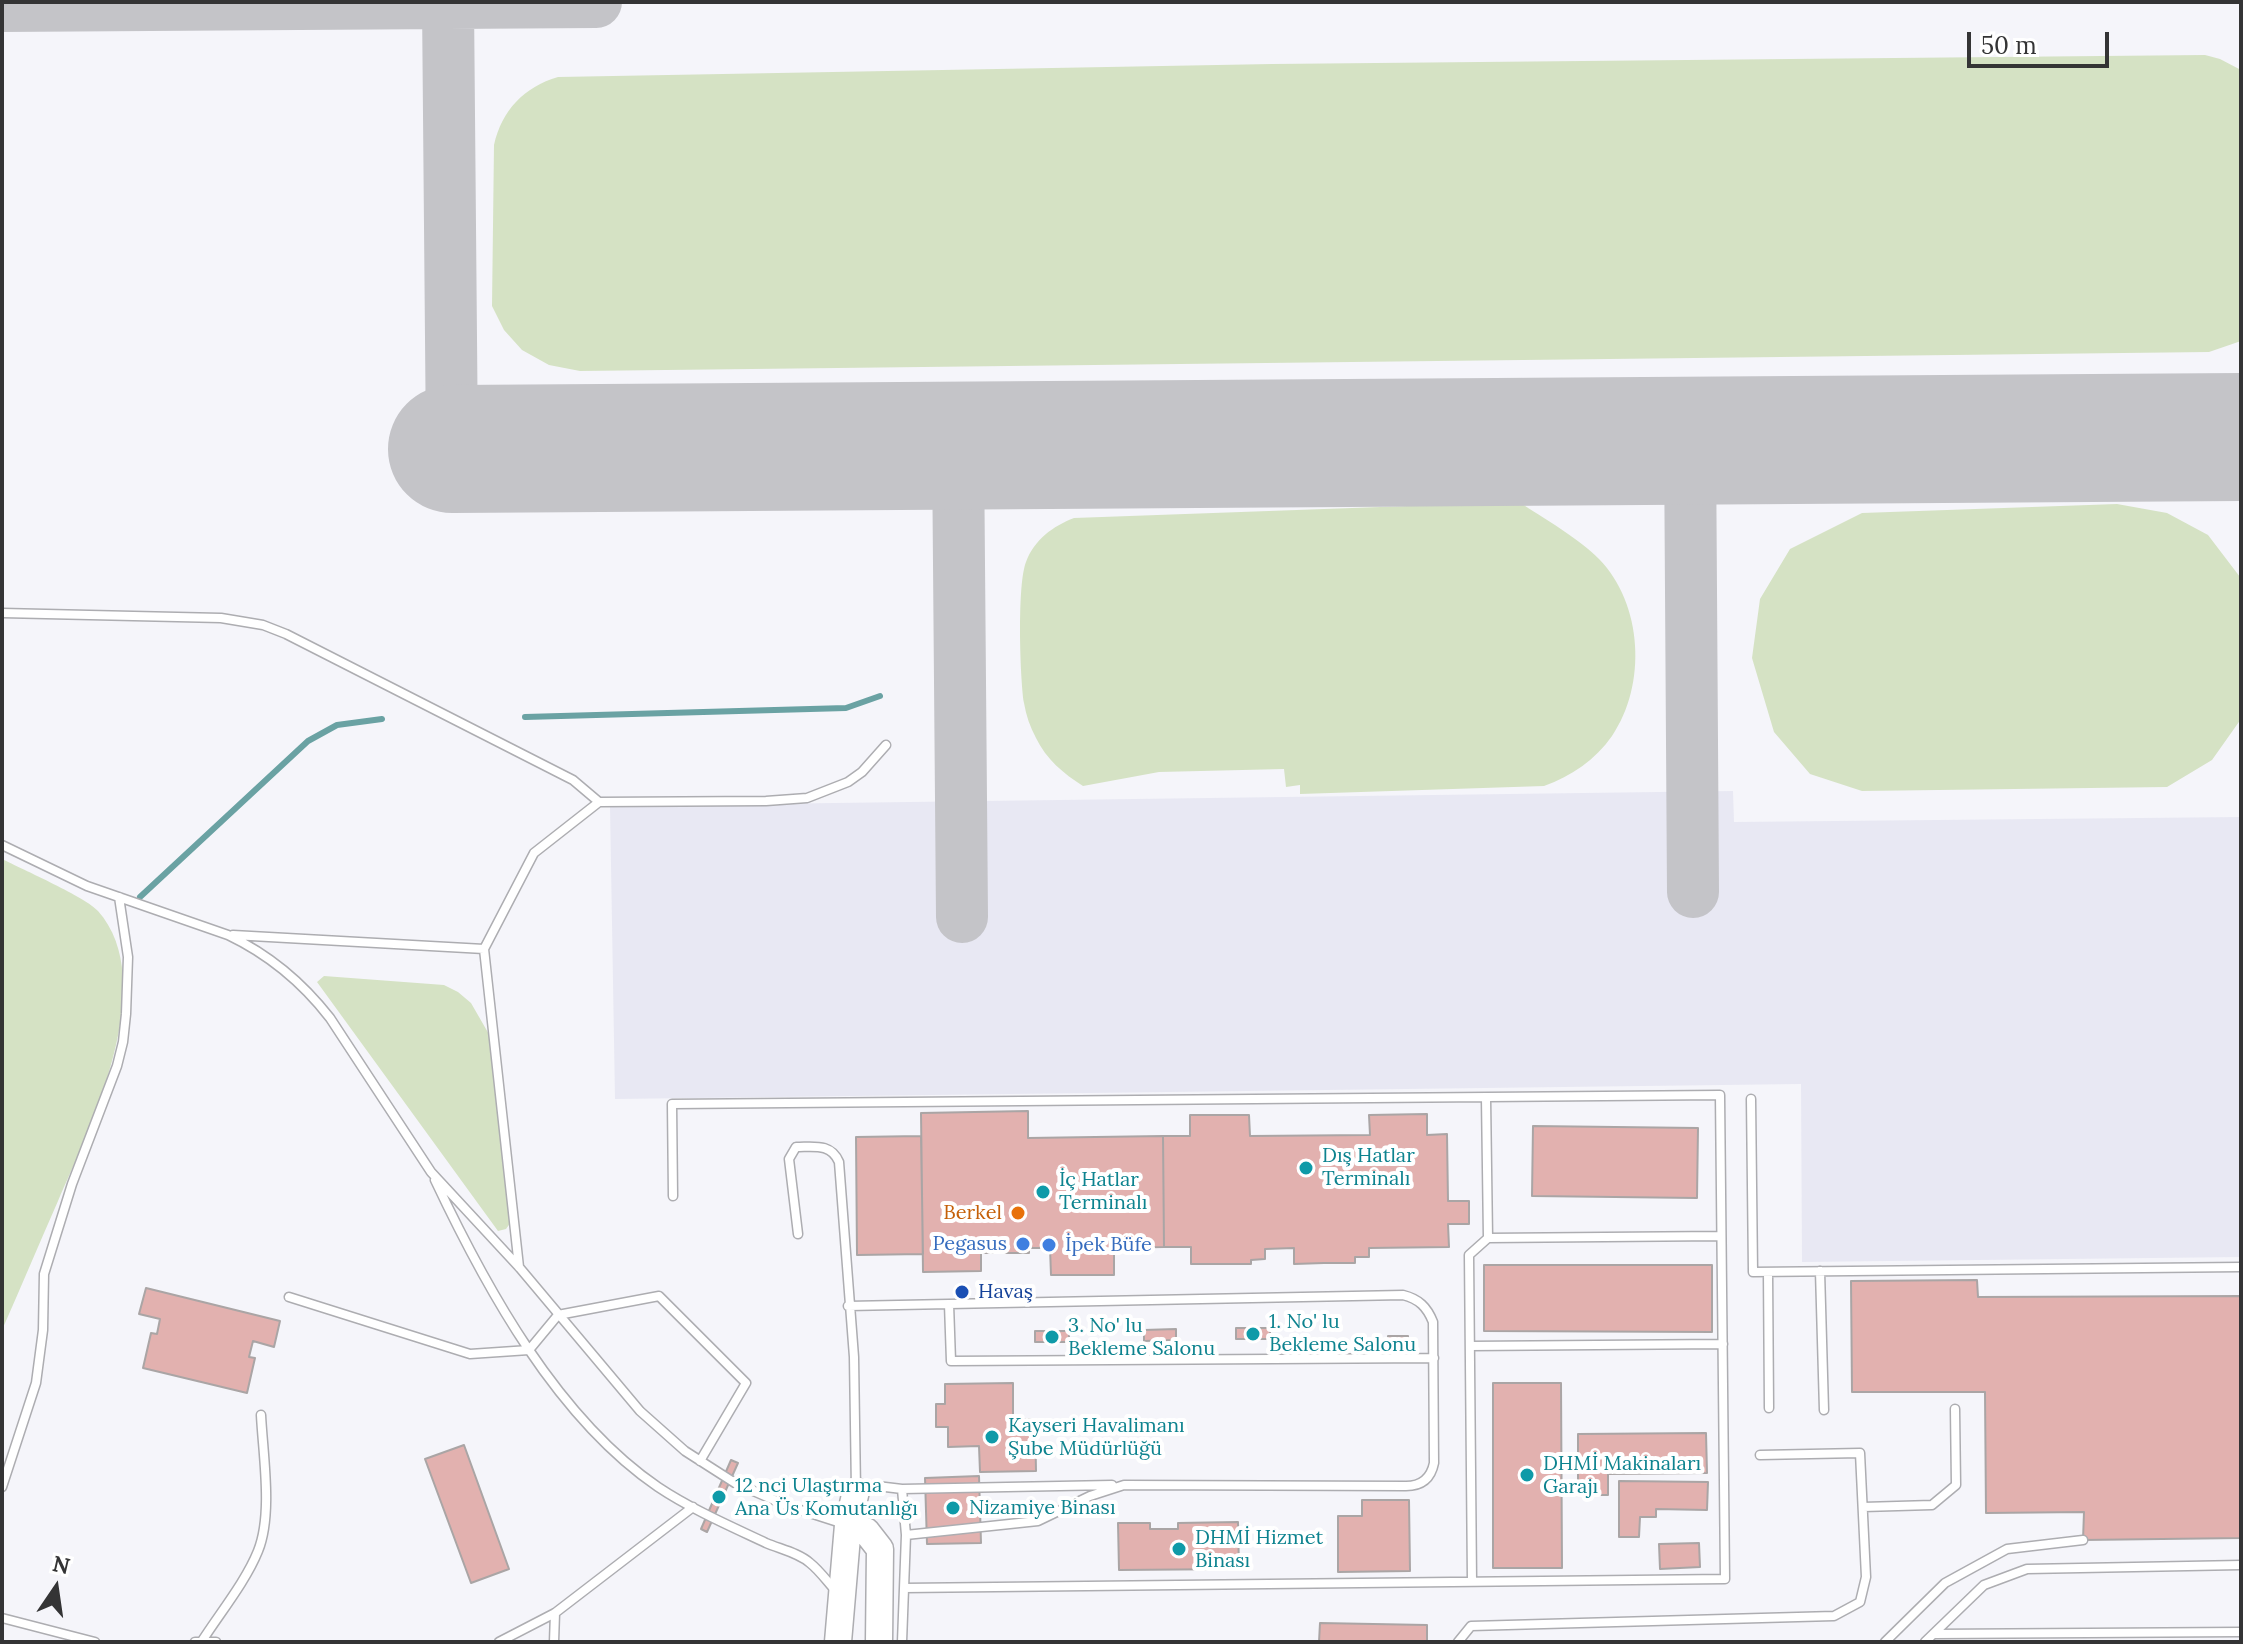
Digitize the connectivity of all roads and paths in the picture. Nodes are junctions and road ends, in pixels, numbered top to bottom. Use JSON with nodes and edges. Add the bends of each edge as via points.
{"nodes":[{"id":1,"x":2,"y":613,"type":"edge"},
{"id":2,"x":886,"y":745,"type":"dead end"},
{"id":3,"x":599,"y":802,"type":"junction"},
{"id":4,"x":2,"y":845,"type":"edge"},
{"id":5,"x":119,"y":897,"type":"junction"},
{"id":6,"x":228,"y":935,"type":"junction"},
{"id":7,"x":484,"y":949,"type":"junction"},
{"id":8,"x":1486,"y":1098,"type":"junction"},
{"id":9,"x":1751,"y":1099,"type":"dead end"},
{"id":10,"x":431,"y":1172,"type":"junction"},
{"id":11,"x":673,"y":1196,"type":"dead end"},
{"id":12,"x":798,"y":1234,"type":"dead end"},
{"id":13,"x":1721,"y":1236,"type":"junction"},
{"id":14,"x":1488,"y":1238,"type":"junction"},
{"id":15,"x":519,"y":1267,"type":"junction"},
{"id":16,"x":2241,"y":1267,"type":"edge"},
{"id":17,"x":1820,"y":1271,"type":"junction"},
{"id":18,"x":1768,"y":1272,"type":"junction"},
{"id":19,"x":289,"y":1297,"type":"dead end"},
{"id":20,"x":949,"y":1304,"type":"junction"},
{"id":21,"x":848,"y":1306,"type":"junction"},
{"id":22,"x":558,"y":1315,"type":"junction"},
{"id":23,"x":1723,"y":1344,"type":"junction"},
{"id":24,"x":1470,"y":1346,"type":"junction"},
{"id":25,"x":529,"y":1350,"type":"junction"},
{"id":26,"x":1434,"y":1358,"type":"junction"},
{"id":27,"x":1769,"y":1408,"type":"dead end"},
{"id":28,"x":1955,"y":1409,"type":"dead end"},
{"id":29,"x":1824,"y":1410,"type":"dead end"},
{"id":30,"x":261,"y":1415,"type":"dead end"},
{"id":31,"x":1760,"y":1455,"type":"dead end"},
{"id":32,"x":700,"y":1461,"type":"junction"},
{"id":33,"x":1124,"y":1485,"type":"junction"},
{"id":34,"x":2,"y":1487,"type":"edge"},
{"id":35,"x":902,"y":1489,"type":"junction"},
{"id":36,"x":856,"y":1491,"type":"junction"},
{"id":37,"x":693,"y":1507,"type":"junction"},
{"id":38,"x":1863,"y":1507,"type":"junction"},
{"id":39,"x":848,"y":1525,"type":"junction"},
{"id":40,"x":906,"y":1535,"type":"junction"},
{"id":41,"x":2083,"y":1540,"type":"dead end"},
{"id":42,"x":2241,"y":1565,"type":"edge"},
{"id":43,"x":1472,"y":1581,"type":"junction"},
{"id":44,"x":904,"y":1588,"type":"junction"},
{"id":45,"x":841,"y":1596,"type":"junction"},
{"id":46,"x":555,"y":1613,"type":"junction"},
{"id":47,"x":2,"y":1618,"type":"edge"},
{"id":48,"x":2241,"y":1632,"type":"edge"},
{"id":49,"x":1933,"y":1634,"type":"junction"},
{"id":50,"x":198,"y":1641,"type":"edge"},
{"id":51,"x":95,"y":1642,"type":"edge"},
{"id":52,"x":216,"y":1642,"type":"edge"},
{"id":53,"x":499,"y":1642,"type":"edge"},
{"id":54,"x":554,"y":1642,"type":"edge"},
{"id":55,"x":838,"y":1642,"type":"edge"},
{"id":56,"x":879,"y":1642,"type":"edge"},
{"id":57,"x":902,"y":1642,"type":"edge"},
{"id":58,"x":1458,"y":1642,"type":"edge"},
{"id":59,"x":1885,"y":1642,"type":"edge"},
{"id":60,"x":1925,"y":1642,"type":"edge"}],
"edges":[{"from":1,"to":3,"type":"lane","via":[[221,618],[263,625],[573,780]]},
{"from":2,"to":3,"type":"lane","via":[[848,782],[807,798]]},
{"from":3,"to":7,"type":"lane","via":[[534,853]]},
{"from":4,"to":5,"type":"lane"},
{"from":5,"to":6,"type":"lane"},
{"from":5,"to":34,"type":"lane","via":[[128,957],[123,1042],[44,1274],[36,1383]]},
{"from":6,"to":7,"type":"lane"},
{"from":6,"to":10,"type":"lane","via":[[284,969],[315,1000]]},
{"from":7,"to":15,"type":"lane"},
{"from":8,"to":11,"type":"lane","via":[[672,1104]]},
{"from":8,"to":13,"type":"lane","via":[[1720,1095]]},
{"from":8,"to":14,"type":"lane"},
{"from":9,"to":18,"type":"lane","via":[[1753,1272]]},
{"from":10,"to":15,"type":"lane"},
{"from":10,"to":25,"type":"lane"},
{"from":12,"to":21,"type":"lane","via":[[789,1159],[796,1147],[824,1147],[839,1162]]},
{"from":13,"to":14,"type":"lane"},
{"from":13,"to":23,"type":"lane"},
{"from":14,"to":24,"type":"lane","via":[[1469,1255]]},
{"from":15,"to":22,"type":"lane"},
{"from":16,"to":17,"type":"lane"},
{"from":17,"to":18,"type":"lane"},
{"from":17,"to":29,"type":"lane"},
{"from":18,"to":27,"type":"lane"},
{"from":19,"to":25,"type":"lane","via":[[470,1354]]},
{"from":20,"to":21,"type":"lane"},
{"from":20,"to":26,"type":"lane","via":[[1403,1295],[1420,1302],[1430,1314]]},
{"from":20,"to":26,"type":"lane","via":[[951,1361]]},
{"from":21,"to":36,"type":"lane"},
{"from":22,"to":25,"type":"lane"},
{"from":22,"to":32,"type":"lane","via":[[640,1411]]},
{"from":22,"to":32,"type":"lane","via":[[659,1296],[746,1383]]},
{"from":23,"to":24,"type":"lane"},
{"from":23,"to":43,"type":"lane","via":[[1725,1579]]},
{"from":24,"to":43,"type":"lane"},
{"from":25,"to":37,"type":"lane","via":[[617,1454]]},
{"from":26,"to":33,"type":"lane","via":[[1434,1463],[1420,1484]]},
{"from":28,"to":38,"type":"lane","via":[[1956,1485],[1932,1505]]},
{"from":30,"to":50,"type":"lane","via":[[262,1538],[251,1566]]},
{"from":31,"to":38,"type":"lane","via":[[1860,1453]]},
{"from":32,"to":39,"type":"lane","via":[[761,1496]]},
{"from":33,"to":35,"type":"lane"},
{"from":33,"to":40,"type":"lane","via":[[1038,1521]]},
{"from":35,"to":36,"type":"lane","via":[[877,1486]]},
{"from":35,"to":40,"type":"lane"},
{"from":36,"to":39,"type":"main road"},
{"from":37,"to":45,"type":"lane","via":[[809,1561]]},
{"from":37,"to":46,"type":"lane"},
{"from":38,"to":58,"type":"lane","via":[[1866,1577],[1860,1602],[1834,1616],[1471,1626]]},
{"from":39,"to":45,"type":"main road"},
{"from":39,"to":56,"type":"main road","via":[[866,1531],[880,1549]]},
{"from":40,"to":44,"type":"lane"},
{"from":41,"to":59,"type":"lane","via":[[2007,1549],[1945,1583]]},
{"from":42,"to":49,"type":"lane","via":[[2027,1569],[1984,1585]]},
{"from":43,"to":44,"type":"lane"},
{"from":44,"to":57,"type":"lane"},
{"from":45,"to":55,"type":"main road"},
{"from":46,"to":53,"type":"lane"},
{"from":46,"to":54,"type":"lane"},
{"from":47,"to":51,"type":"lane"},
{"from":48,"to":49,"type":"lane"},
{"from":49,"to":60,"type":"lane"},
{"from":50,"to":52,"type":"lane"}]}
